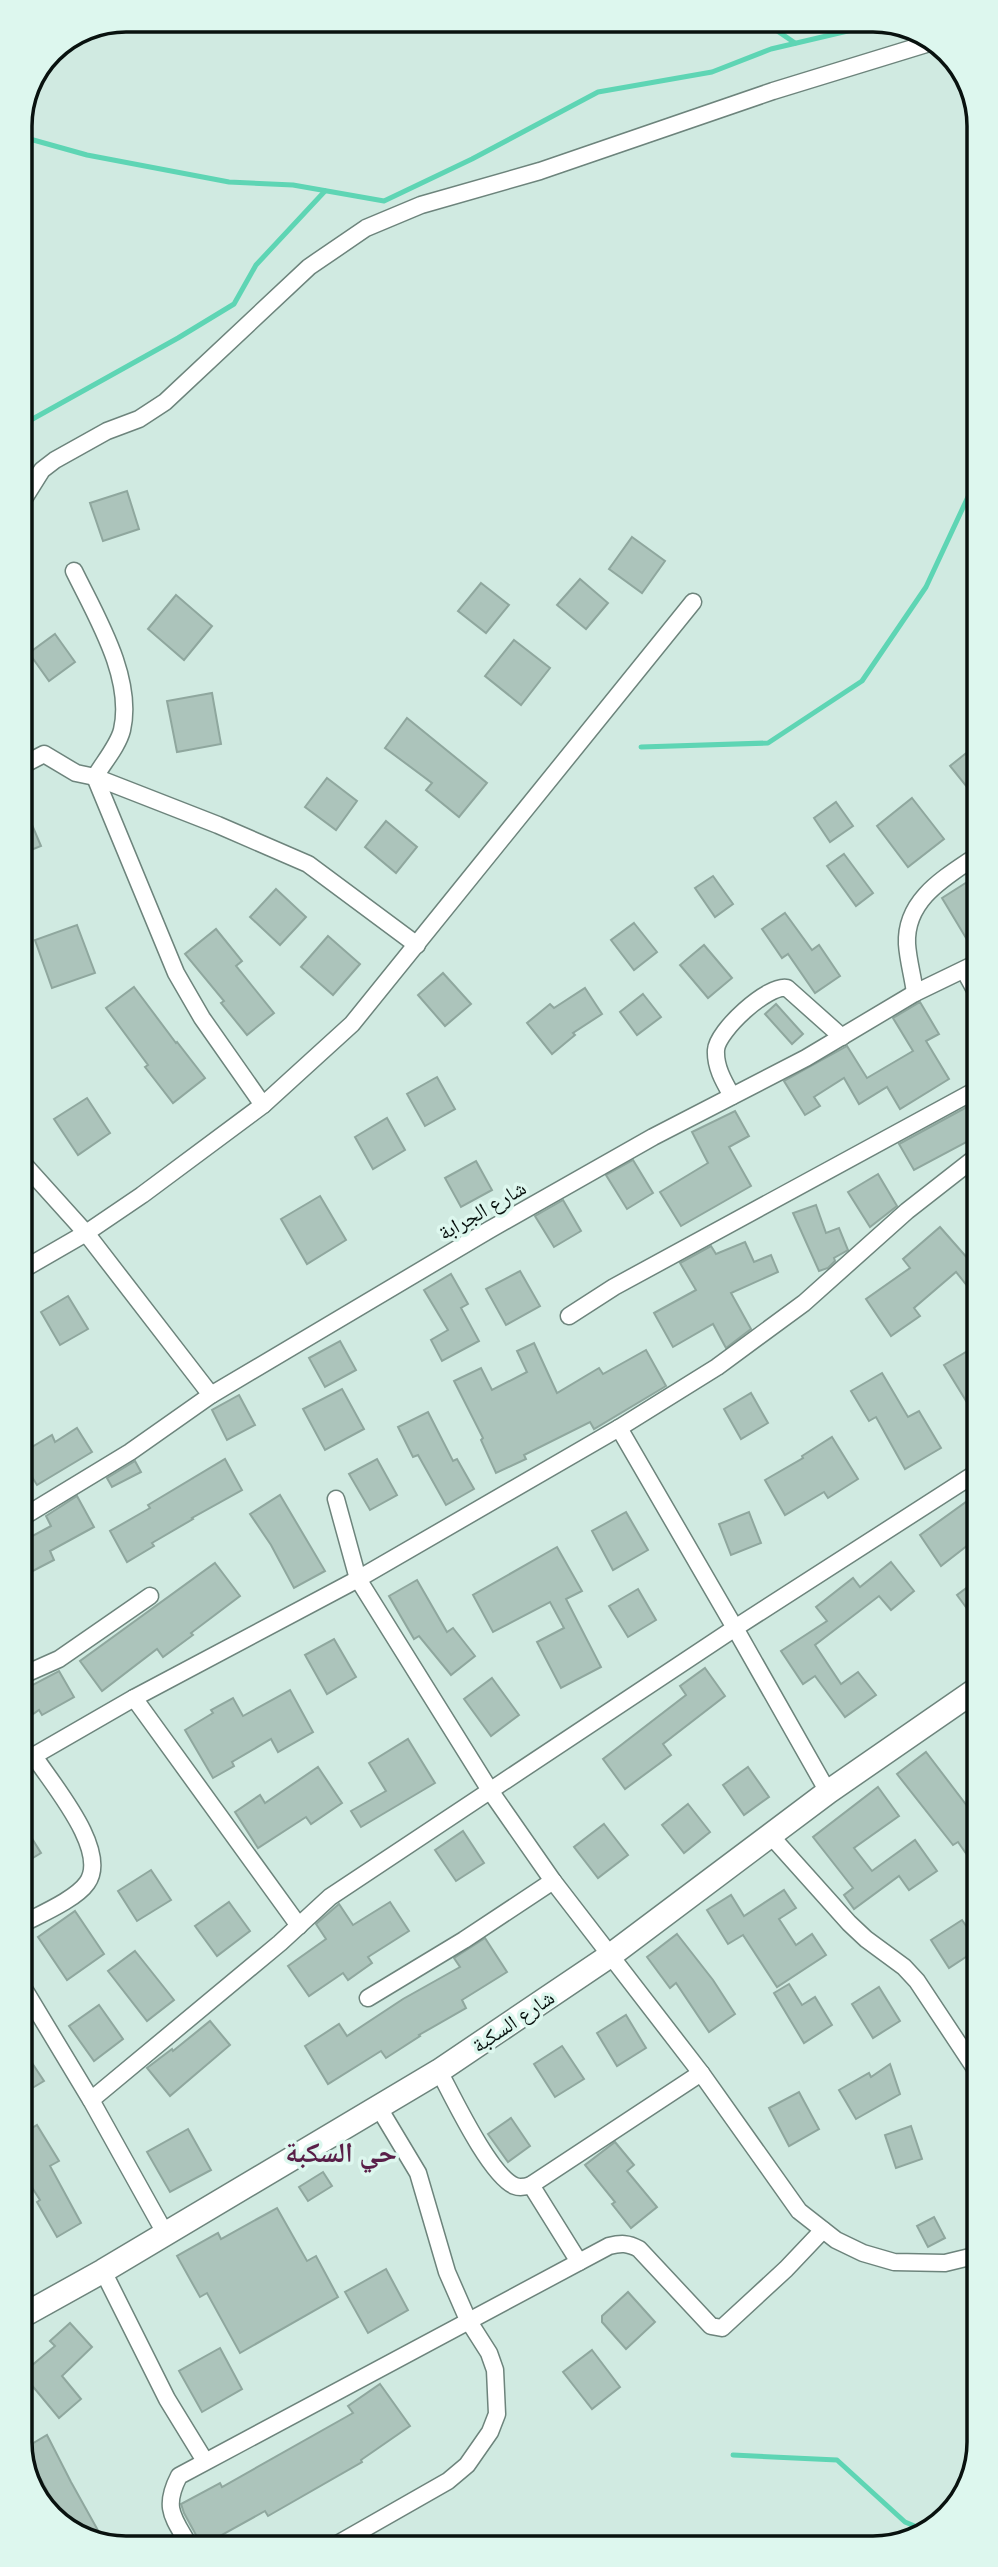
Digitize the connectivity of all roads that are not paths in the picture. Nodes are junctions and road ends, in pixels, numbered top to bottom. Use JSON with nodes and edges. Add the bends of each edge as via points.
{"nodes":[{"id":1,"x":922,"y":45,"type":"edge"},
{"id":2,"x":32,"y":486,"type":"edge"},
{"id":3,"x":74,"y":571,"type":"dead end"},
{"id":4,"x":693,"y":602,"type":"dead end"},
{"id":5,"x":32,"y":760,"type":"edge"},
{"id":6,"x":95,"y":777,"type":"junction"},
{"id":7,"x":967,"y":862,"type":"edge"},
{"id":8,"x":417,"y":945,"type":"junction"},
{"id":9,"x":967,"y":968,"type":"edge"},
{"id":10,"x":915,"y":993,"type":"junction"},
{"id":11,"x":842,"y":1037,"type":"junction"},
{"id":12,"x":967,"y":1095,"type":"edge"},
{"id":13,"x":732,"y":1096,"type":"junction"},
{"id":14,"x":263,"y":1105,"type":"junction"},
{"id":15,"x":967,"y":1164,"type":"edge"},
{"id":16,"x":32,"y":1173,"type":"edge"},
{"id":17,"x":86,"y":1233,"type":"junction"},
{"id":18,"x":32,"y":1264,"type":"edge"},
{"id":19,"x":569,"y":1316,"type":"dead end"},
{"id":20,"x":211,"y":1395,"type":"junction"},
{"id":21,"x":619,"y":1428,"type":"junction"},
{"id":22,"x":967,"y":1478,"type":"edge"},
{"id":23,"x":336,"y":1499,"type":"dead end"},
{"id":24,"x":32,"y":1512,"type":"edge"},
{"id":25,"x":358,"y":1579,"type":"junction"},
{"id":26,"x":150,"y":1596,"type":"dead end"},
{"id":27,"x":735,"y":1628,"type":"junction"},
{"id":28,"x":32,"y":1671,"type":"edge"},
{"id":29,"x":967,"y":1696,"type":"edge"},
{"id":30,"x":135,"y":1698,"type":"junction"},
{"id":31,"x":32,"y":1757,"type":"edge"},
{"id":32,"x":32,"y":1763,"type":"edge"},
{"id":33,"x":491,"y":1792,"type":"junction"},
{"id":34,"x":828,"y":1792,"type":"junction"},
{"id":35,"x":771,"y":1836,"type":"junction"},
{"id":36,"x":553,"y":1881,"type":"junction"},
{"id":37,"x":32,"y":1918,"type":"edge"},
{"id":38,"x":299,"y":1926,"type":"junction"},
{"id":39,"x":611,"y":1955,"type":"junction"},
{"id":40,"x":368,"y":1998,"type":"dead end"},
{"id":41,"x":32,"y":2002,"type":"edge"},
{"id":42,"x":967,"y":2057,"type":"edge"},
{"id":43,"x":439,"y":2071,"type":"junction"},
{"id":44,"x":701,"y":2073,"type":"junction"},
{"id":45,"x":91,"y":2100,"type":"junction"},
{"id":46,"x":379,"y":2108,"type":"junction"},
{"id":47,"x":531,"y":2185,"type":"junction"},
{"id":48,"x":823,"y":2230,"type":"junction"},
{"id":49,"x":165,"y":2233,"type":"junction"},
{"id":50,"x":967,"y":2258,"type":"edge"},
{"id":51,"x":579,"y":2262,"type":"junction"},
{"id":52,"x":103,"y":2271,"type":"junction"},
{"id":53,"x":32,"y":2311,"type":"edge"},
{"id":54,"x":468,"y":2320,"type":"junction"},
{"id":55,"x":205,"y":2461,"type":"junction"},
{"id":56,"x":184,"y":2535,"type":"edge"},
{"id":57,"x":353,"y":2535,"type":"edge"}],
"edges":[{"from":1,"to":2,"type":"street","via":[[773,91],[540,172],[421,205],[366,228],[309,267],[165,402],[42,470]]},
{"from":3,"to":6,"type":"street","via":[[108,640],[124,713],[121,733]]},
{"from":4,"to":8,"type":"street"},
{"from":5,"to":6,"type":"street","via":[[44,754],[76,773]]},
{"from":6,"to":8,"type":"street","via":[[308,864]]},
{"from":6,"to":14,"type":"street","via":[[176,973]]},
{"from":7,"to":10,"type":"street","via":[[915,906],[907,941]]},
{"from":8,"to":14,"type":"street","via":[[352,1024]]},
{"from":9,"to":10,"type":"street","name":"شارع الجرابة"},
{"from":10,"to":11,"type":"street","name":"شارع الجرابة"},
{"from":11,"to":13,"type":"street","name":"شارع الجرابة"},
{"from":11,"to":13,"type":"street","via":[[779,986],[754,1003],[719,1038],[718,1062]]},
{"from":12,"to":19,"type":"street"},
{"from":13,"to":20,"type":"street","name":"شارع الجرابة","via":[[489,1230]]},
{"from":14,"to":17,"type":"street"},
{"from":15,"to":21,"type":"street","via":[[765,1333]]},
{"from":16,"to":17,"type":"street"},
{"from":17,"to":18,"type":"street"},
{"from":17,"to":20,"type":"street"},
{"from":20,"to":24,"type":"street","name":"شارع الجرابة","via":[[130,1452]]},
{"from":21,"to":25,"type":"street"},
{"from":21,"to":27,"type":"street"},
{"from":22,"to":27,"type":"street"},
{"from":23,"to":25,"type":"street"},
{"from":25,"to":30,"type":"street"},
{"from":25,"to":33,"type":"street"},
{"from":26,"to":28,"type":"street","via":[[59,1659]]},
{"from":27,"to":33,"type":"street"},
{"from":27,"to":34,"type":"street"},
{"from":29,"to":34,"type":"main road","name":"شارع السكبة"},
{"from":30,"to":31,"type":"street"},
{"from":30,"to":38,"type":"street"},
{"from":32,"to":37,"type":"street","via":[[85,1834],[94,1872],[86,1885]]},
{"from":33,"to":36,"type":"street"},
{"from":33,"to":38,"type":"street","via":[[359,1876]]},
{"from":34,"to":35,"type":"main road","name":"شارع السكبة"},
{"from":35,"to":39,"type":"main road","name":"شارع السكبة"},
{"from":35,"to":42,"type":"street","via":[[849,1923],[904,1967]]},
{"from":36,"to":39,"type":"street"},
{"from":36,"to":40,"type":"street"},
{"from":38,"to":45,"type":"street"},
{"from":39,"to":43,"type":"main road","name":"شارع السكبة"},
{"from":39,"to":44,"type":"street"},
{"from":41,"to":45,"type":"street"},
{"from":43,"to":46,"type":"main road","name":"شارع السكبة"},
{"from":43,"to":47,"type":"street","via":[[482,2150],[506,2180],[519,2187]]},
{"from":44,"to":47,"type":"street"},
{"from":44,"to":48,"type":"street","via":[[799,2211]]},
{"from":45,"to":49,"type":"street"},
{"from":46,"to":49,"type":"main road","name":"شارع السكبة"},
{"from":46,"to":54,"type":"street","via":[[418,2173],[447,2272]]},
{"from":47,"to":51,"type":"street"},
{"from":48,"to":50,"type":"street","via":[[863,2253],[894,2262],[945,2263]]},
{"from":48,"to":51,"type":"street","via":[[722,2328],[711,2326],[639,2249],[629,2244],[609,2246]]},
{"from":49,"to":52,"type":"main road","name":"شارع السكبة"},
{"from":51,"to":54,"type":"street"},
{"from":52,"to":53,"type":"main road","name":"شارع السكبة"},
{"from":52,"to":55,"type":"street","via":[[167,2399]]},
{"from":54,"to":55,"type":"street"},
{"from":54,"to":57,"type":"street","via":[[495,2370],[497,2414],[490,2432],[467,2465],[448,2481]]},
{"from":55,"to":56,"type":"street","via":[[179,2476],[169,2497]]}]}
